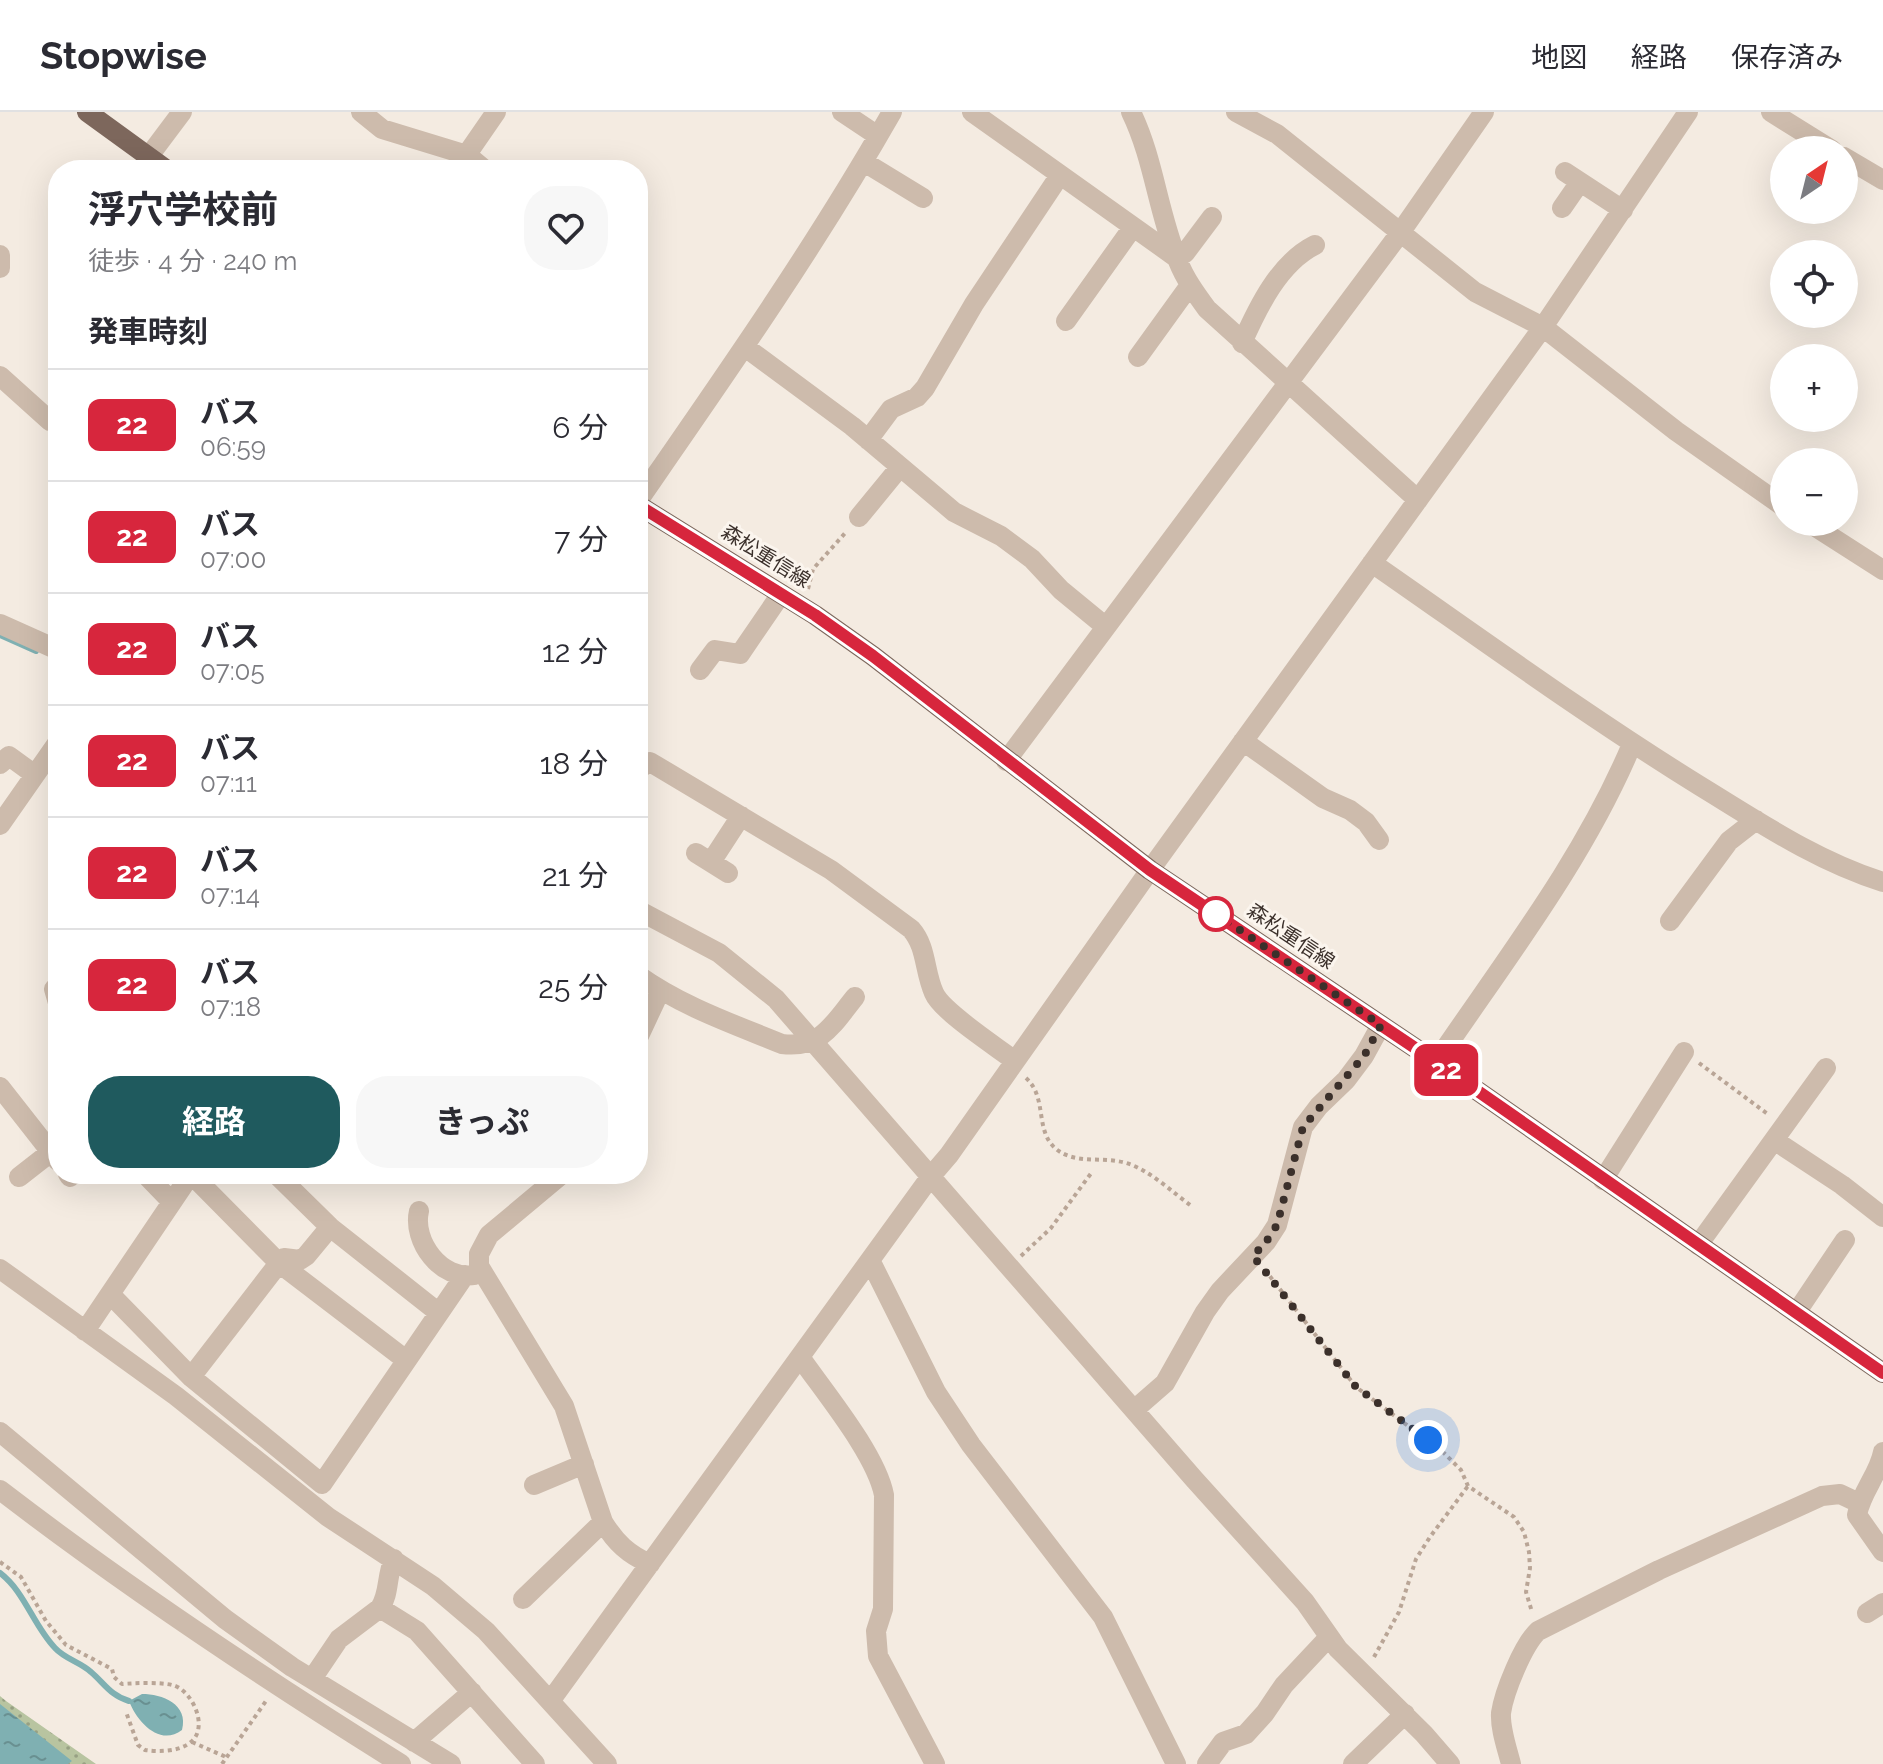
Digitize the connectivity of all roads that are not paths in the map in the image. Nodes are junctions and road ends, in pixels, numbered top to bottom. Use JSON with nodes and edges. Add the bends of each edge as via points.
{"nodes":[{"id":1,"x":87,"y":112,"type":"edge"},
{"id":2,"x":182,"y":112,"type":"edge"},
{"id":3,"x":361,"y":112,"type":"edge"},
{"id":4,"x":496,"y":112,"type":"edge"},
{"id":5,"x":842,"y":112,"type":"edge"},
{"id":6,"x":892,"y":112,"type":"edge"},
{"id":7,"x":972,"y":112,"type":"edge"},
{"id":8,"x":1131,"y":112,"type":"edge"},
{"id":9,"x":1236,"y":112,"type":"edge"},
{"id":10,"x":1484,"y":112,"type":"edge"},
{"id":11,"x":1688,"y":112,"type":"edge"},
{"id":12,"x":1771,"y":112,"type":"edge"},
{"id":13,"x":878,"y":136,"type":"junction"},
{"id":14,"x":1810,"y":136,"type":"edge"},
{"id":15,"x":149,"y":156,"type":"junction"},
{"id":16,"x":154,"y":160,"type":"edge"},
{"id":17,"x":455,"y":160,"type":"edge"},
{"id":18,"x":464,"y":160,"type":"edge"},
{"id":19,"x":864,"y":162,"type":"junction"},
{"id":20,"x":1858,"y":165,"type":"edge"},
{"id":21,"x":1060,"y":175,"type":"junction"},
{"id":22,"x":1883,"y":180,"type":"edge"},
{"id":23,"x":923,"y":198,"type":"dead end"},
{"id":24,"x":1562,"y":208,"type":"dead end"},
{"id":25,"x":1623,"y":210,"type":"junction"},
{"id":26,"x":1212,"y":217,"type":"dead end"},
{"id":27,"x":1133,"y":227,"type":"junction"},
{"id":28,"x":1400,"y":233,"type":"junction"},
{"id":29,"x":1315,"y":245,"type":"dead end"},
{"id":30,"x":0,"y":255,"type":"edge"},
{"id":31,"x":1177,"y":258,"type":"junction"},
{"id":32,"x":0,"y":268,"type":"edge"},
{"id":33,"x":1190,"y":285,"type":"junction"},
{"id":34,"x":1066,"y":321,"type":"dead end"},
{"id":35,"x":1543,"y":327,"type":"junction"},
{"id":36,"x":1242,"y":343,"type":"junction"},
{"id":37,"x":745,"y":347,"type":"junction"},
{"id":38,"x":1138,"y":357,"type":"dead end"},
{"id":39,"x":0,"y":376,"type":"edge"},
{"id":40,"x":1287,"y":383,"type":"junction"},
{"id":41,"x":48,"y":419,"type":"edge"},
{"id":42,"x":868,"y":440,"type":"junction"},
{"id":43,"x":900,"y":467,"type":"junction"},
{"id":44,"x":648,"y":488,"type":"edge"},
{"id":45,"x":1770,"y":497,"type":"edge"},
{"id":46,"x":1418,"y":500,"type":"junction"},
{"id":47,"x":648,"y":509,"type":"edge"},
{"id":48,"x":859,"y":517,"type":"road end"},
{"id":49,"x":1830,"y":536,"type":"edge"},
{"id":50,"x":1372,"y":563,"type":"junction"},
{"id":51,"x":1883,"y":570,"type":"edge"},
{"id":52,"x":781,"y":594,"type":"junction"},
{"id":53,"x":0,"y":624,"type":"edge"},
{"id":54,"x":1106,"y":627,"type":"junction"},
{"id":55,"x":48,"y":646,"type":"edge"},
{"id":56,"x":700,"y":670,"type":"dead end"},
{"id":57,"x":1243,"y":741,"type":"junction"},
{"id":58,"x":1632,"y":744,"type":"junction"},
{"id":59,"x":48,"y":756,"type":"edge"},
{"id":60,"x":1006,"y":761,"type":"junction"},
{"id":61,"x":648,"y":763,"type":"edge"},
{"id":62,"x":0,"y":764,"type":"edge"},
{"id":63,"x":35,"y":775,"type":"junction"},
{"id":64,"x":741,"y":816,"type":"junction"},
{"id":65,"x":1756,"y":820,"type":"junction"},
{"id":66,"x":0,"y":825,"type":"edge"},
{"id":67,"x":1379,"y":840,"type":"dead end"},
{"id":68,"x":712,"y":862,"type":"dead end"},
{"id":69,"x":1150,"y":870,"type":"junction"},
{"id":70,"x":1883,"y":882,"type":"edge"},
{"id":71,"x":648,"y":915,"type":"edge"},
{"id":72,"x":1670,"y":921,"type":"dead end"},
{"id":73,"x":648,"y":982,"type":"edge"},
{"id":74,"x":660,"y":991,"type":"junction"},
{"id":75,"x":855,"y":997,"type":"dead end"},
{"id":76,"x":648,"y":1017,"type":"edge"},
{"id":77,"x":1381,"y":1025,"type":"junction"},
{"id":78,"x":814,"y":1042,"type":"junction"},
{"id":79,"x":1684,"y":1052,"type":"road end"},
{"id":80,"x":1436,"y":1062,"type":"junction"},
{"id":81,"x":1013,"y":1064,"type":"junction"},
{"id":82,"x":1826,"y":1068,"type":"dead end"},
{"id":83,"x":0,"y":1087,"type":"edge"},
{"id":84,"x":1779,"y":1133,"type":"junction"},
{"id":85,"x":48,"y":1148,"type":"edge"},
{"id":86,"x":48,"y":1170,"type":"edge"},
{"id":87,"x":931,"y":1176,"type":"junction"},
{"id":88,"x":19,"y":1177,"type":"dead end"},
{"id":89,"x":1603,"y":1180,"type":"junction"},
{"id":90,"x":155,"y":1184,"type":"edge"},
{"id":91,"x":184,"y":1184,"type":"edge"},
{"id":92,"x":201,"y":1184,"type":"edge"},
{"id":93,"x":286,"y":1184,"type":"edge"},
{"id":94,"x":550,"y":1184,"type":"edge"},
{"id":95,"x":172,"y":1202,"type":"junction"},
{"id":96,"x":419,"y":1211,"type":"dead end"},
{"id":97,"x":1883,"y":1217,"type":"edge"},
{"id":98,"x":330,"y":1227,"type":"junction"},
{"id":99,"x":1845,"y":1240,"type":"dead end"},
{"id":100,"x":1698,"y":1245,"type":"junction"},
{"id":101,"x":870,"y":1260,"type":"junction"},
{"id":102,"x":279,"y":1263,"type":"junction"},
{"id":103,"x":0,"y":1269,"type":"edge"},
{"id":104,"x":474,"y":1274,"type":"junction"},
{"id":105,"x":110,"y":1294,"type":"junction"},
{"id":106,"x":439,"y":1313,"type":"junction"},
{"id":107,"x":1796,"y":1313,"type":"junction"},
{"id":108,"x":85,"y":1331,"type":"junction"},
{"id":109,"x":800,"y":1357,"type":"junction"},
{"id":110,"x":406,"y":1360,"type":"junction"},
{"id":111,"x":1883,"y":1373,"type":"edge"},
{"id":112,"x":191,"y":1377,"type":"junction"},
{"id":113,"x":1134,"y":1410,"type":"junction"},
{"id":114,"x":0,"y":1432,"type":"edge"},
{"id":115,"x":1883,"y":1452,"type":"edge"},
{"id":116,"x":584,"y":1464,"type":"junction"},
{"id":117,"x":534,"y":1485,"type":"dead end"},
{"id":118,"x":0,"y":1490,"type":"edge"},
{"id":119,"x":1859,"y":1503,"type":"junction"},
{"id":120,"x":603,"y":1522,"type":"junction"},
{"id":121,"x":1883,"y":1552,"type":"edge"},
{"id":122,"x":394,"y":1559,"type":"junction"},
{"id":123,"x":650,"y":1564,"type":"junction"},
{"id":124,"x":523,"y":1599,"type":"dead end"},
{"id":125,"x":380,"y":1608,"type":"junction"},
{"id":126,"x":1329,"y":1637,"type":"junction"},
{"id":127,"x":312,"y":1679,"type":"junction"},
{"id":128,"x":472,"y":1692,"type":"junction"},
{"id":129,"x":551,"y":1700,"type":"junction"},
{"id":130,"x":1405,"y":1714,"type":"junction"},
{"id":131,"x":414,"y":1742,"type":"junction"},
{"id":132,"x":401,"y":1764,"type":"edge"},
{"id":133,"x":451,"y":1764,"type":"edge"},
{"id":134,"x":535,"y":1764,"type":"edge"},
{"id":135,"x":607,"y":1764,"type":"edge"},
{"id":136,"x":935,"y":1764,"type":"edge"},
{"id":137,"x":1176,"y":1764,"type":"edge"},
{"id":138,"x":1207,"y":1764,"type":"edge"},
{"id":139,"x":1353,"y":1764,"type":"edge"},
{"id":140,"x":1450,"y":1764,"type":"edge"},
{"id":141,"x":1511,"y":1764,"type":"edge"}],
"edges":[{"from":1,"to":15,"type":"main road"},
{"from":2,"to":15,"type":"street"},
{"from":3,"to":17,"type":"street","via":[[382,129]]},
{"from":4,"to":18,"type":"street"},
{"from":5,"to":13,"type":"street"},
{"from":6,"to":13,"type":"street"},
{"from":7,"to":21,"type":"street"},
{"from":8,"to":31,"type":"street"},
{"from":9,"to":28,"type":"street","via":[[1277,134]]},
{"from":10,"to":28,"type":"street"},
{"from":11,"to":25,"type":"street"},
{"from":12,"to":14,"type":"street"},
{"from":13,"to":19,"type":"street"},
{"from":15,"to":16,"type":"main road"},
{"from":19,"to":23,"type":"street"},
{"from":19,"to":37,"type":"street"},
{"from":20,"to":22,"type":"street"},
{"from":21,"to":27,"type":"street"},
{"from":21,"to":42,"type":"street","via":[[925,388],[891,409]]},
{"from":24,"to":25,"type":"street","via":[[1572,177]]},
{"from":25,"to":35,"type":"street"},
{"from":26,"to":31,"type":"street"},
{"from":27,"to":31,"type":"street"},
{"from":27,"to":34,"type":"street"},
{"from":28,"to":35,"type":"street","via":[[1475,292]]},
{"from":28,"to":40,"type":"street"},
{"from":29,"to":36,"type":"street","via":[[1298,253],[1272,286]]},
{"from":30,"to":32,"type":"street"},
{"from":31,"to":33,"type":"street"},
{"from":33,"to":36,"type":"street"},
{"from":33,"to":38,"type":"street"},
{"from":35,"to":45,"type":"street"},
{"from":35,"to":46,"type":"street"},
{"from":36,"to":40,"type":"street"},
{"from":37,"to":42,"type":"street"},
{"from":37,"to":44,"type":"street"},
{"from":39,"to":41,"type":"street"},
{"from":40,"to":46,"type":"street"},
{"from":40,"to":54,"type":"street"},
{"from":42,"to":43,"type":"street"},
{"from":43,"to":48,"type":"street"},
{"from":43,"to":54,"type":"street","via":[[954,512],[1032,559]]},
{"from":46,"to":50,"type":"street"},
{"from":47,"to":52,"type":"main road","name":"森松重信線"},
{"from":49,"to":51,"type":"street"},
{"from":50,"to":57,"type":"street"},
{"from":50,"to":58,"type":"street"},
{"from":52,"to":56,"type":"street","via":[[740,654],[715,650]]},
{"from":52,"to":60,"type":"main road","name":"森松重信線","via":[[873,656]]},
{"from":53,"to":55,"type":"street"},
{"from":54,"to":60,"type":"street"},
{"from":57,"to":67,"type":"street","via":[[1323,798],[1350,810]]},
{"from":57,"to":69,"type":"street"},
{"from":58,"to":65,"type":"street"},
{"from":58,"to":80,"type":"street","via":[[1580,847]]},
{"from":59,"to":63,"type":"street"},
{"from":60,"to":69,"type":"main road","name":"森松重信線"},
{"from":61,"to":64,"type":"street"},
{"from":62,"to":63,"type":"street","via":[[9,756]]},
{"from":63,"to":66,"type":"street"},
{"from":64,"to":68,"type":"street"},
{"from":64,"to":81,"type":"street","via":[[831,870],[911,929],[919,937],[934,994]]},
{"from":65,"to":70,"type":"street","via":[[1822,858]]},
{"from":65,"to":72,"type":"street","via":[[1729,841]]},
{"from":69,"to":77,"type":"main road","name":"森松重信線"},
{"from":69,"to":81,"type":"street"},
{"from":71,"to":78,"type":"street","via":[[749,975]]},
{"from":73,"to":74,"type":"street"},
{"from":74,"to":76,"type":"street"},
{"from":74,"to":78,"type":"street","via":[[782,1044]]},
{"from":75,"to":78,"type":"street"},
{"from":77,"to":80,"type":"main road","name":"森松重信線"},
{"from":77,"to":113,"type":"street","via":[[1364,1056],[1303,1127],[1277,1225],[1205,1312],[1165,1383]]},
{"from":78,"to":87,"type":"street"},
{"from":79,"to":89,"type":"street"},
{"from":80,"to":89,"type":"main road","name":"森松重信線"},
{"from":81,"to":87,"type":"street"},
{"from":82,"to":84,"type":"street"},
{"from":83,"to":85,"type":"street"},
{"from":84,"to":97,"type":"street"},
{"from":84,"to":100,"type":"street"},
{"from":86,"to":88,"type":"street"},
{"from":87,"to":101,"type":"street"},
{"from":87,"to":113,"type":"street"},
{"from":89,"to":100,"type":"main road","name":"森松重信線"},
{"from":90,"to":95,"type":"street"},
{"from":91,"to":95,"type":"street"},
{"from":92,"to":102,"type":"street"},
{"from":93,"to":98,"type":"street"},
{"from":94,"to":104,"type":"street","via":[[489,1235]]},
{"from":95,"to":105,"type":"street"},
{"from":96,"to":104,"type":"street","via":[[416,1222],[434,1260]]},
{"from":98,"to":102,"type":"street","via":[[306,1256]]},
{"from":98,"to":106,"type":"street"},
{"from":99,"to":107,"type":"street"},
{"from":100,"to":107,"type":"main road","name":"森松重信線"},
{"from":101,"to":109,"type":"street"},
{"from":101,"to":137,"type":"street","via":[[936,1392],[1103,1617]]},
{"from":102,"to":110,"type":"street"},
{"from":102,"to":112,"type":"street"},
{"from":103,"to":108,"type":"street"},
{"from":104,"to":106,"type":"street"},
{"from":104,"to":116,"type":"street","via":[[564,1406]]},
{"from":105,"to":108,"type":"street"},
{"from":105,"to":112,"type":"street"},
{"from":106,"to":110,"type":"street"},
{"from":107,"to":111,"type":"main road","name":"森松重信線"},
{"from":108,"to":122,"type":"street","via":[[328,1517]]},
{"from":109,"to":123,"type":"street"},
{"from":109,"to":136,"type":"street","via":[[882,1483],[878,1656]]},
{"from":110,"to":112,"type":"street","via":[[322,1484]]},
{"from":113,"to":126,"type":"street","via":[[1305,1602]]},
{"from":114,"to":127,"type":"street","via":[[225,1619]]},
{"from":115,"to":119,"type":"street"},
{"from":116,"to":117,"type":"street"},
{"from":116,"to":120,"type":"street"},
{"from":118,"to":132,"type":"street","via":[[131,1588]]},
{"from":119,"to":121,"type":"street","via":[[1857,1515]]},
{"from":119,"to":141,"type":"street","via":[[1840,1494],[1822,1496],[1538,1631],[1519,1658],[1501,1713]]},
{"from":120,"to":123,"type":"street","via":[[628,1554]]},
{"from":120,"to":124,"type":"street"},
{"from":122,"to":125,"type":"street"},
{"from":122,"to":129,"type":"street","via":[[486,1631]]},
{"from":123,"to":129,"type":"street"},
{"from":125,"to":127,"type":"street","via":[[339,1639]]},
{"from":125,"to":128,"type":"street","via":[[417,1631]]},
{"from":126,"to":130,"type":"street"},
{"from":126,"to":138,"type":"street","via":[[1246,1734],[1223,1742]]},
{"from":127,"to":131,"type":"street"},
{"from":128,"to":131,"type":"street"},
{"from":128,"to":134,"type":"street"},
{"from":129,"to":135,"type":"street"},
{"from":130,"to":139,"type":"street"},
{"from":130,"to":140,"type":"street"},
{"from":131,"to":133,"type":"street"}]}
